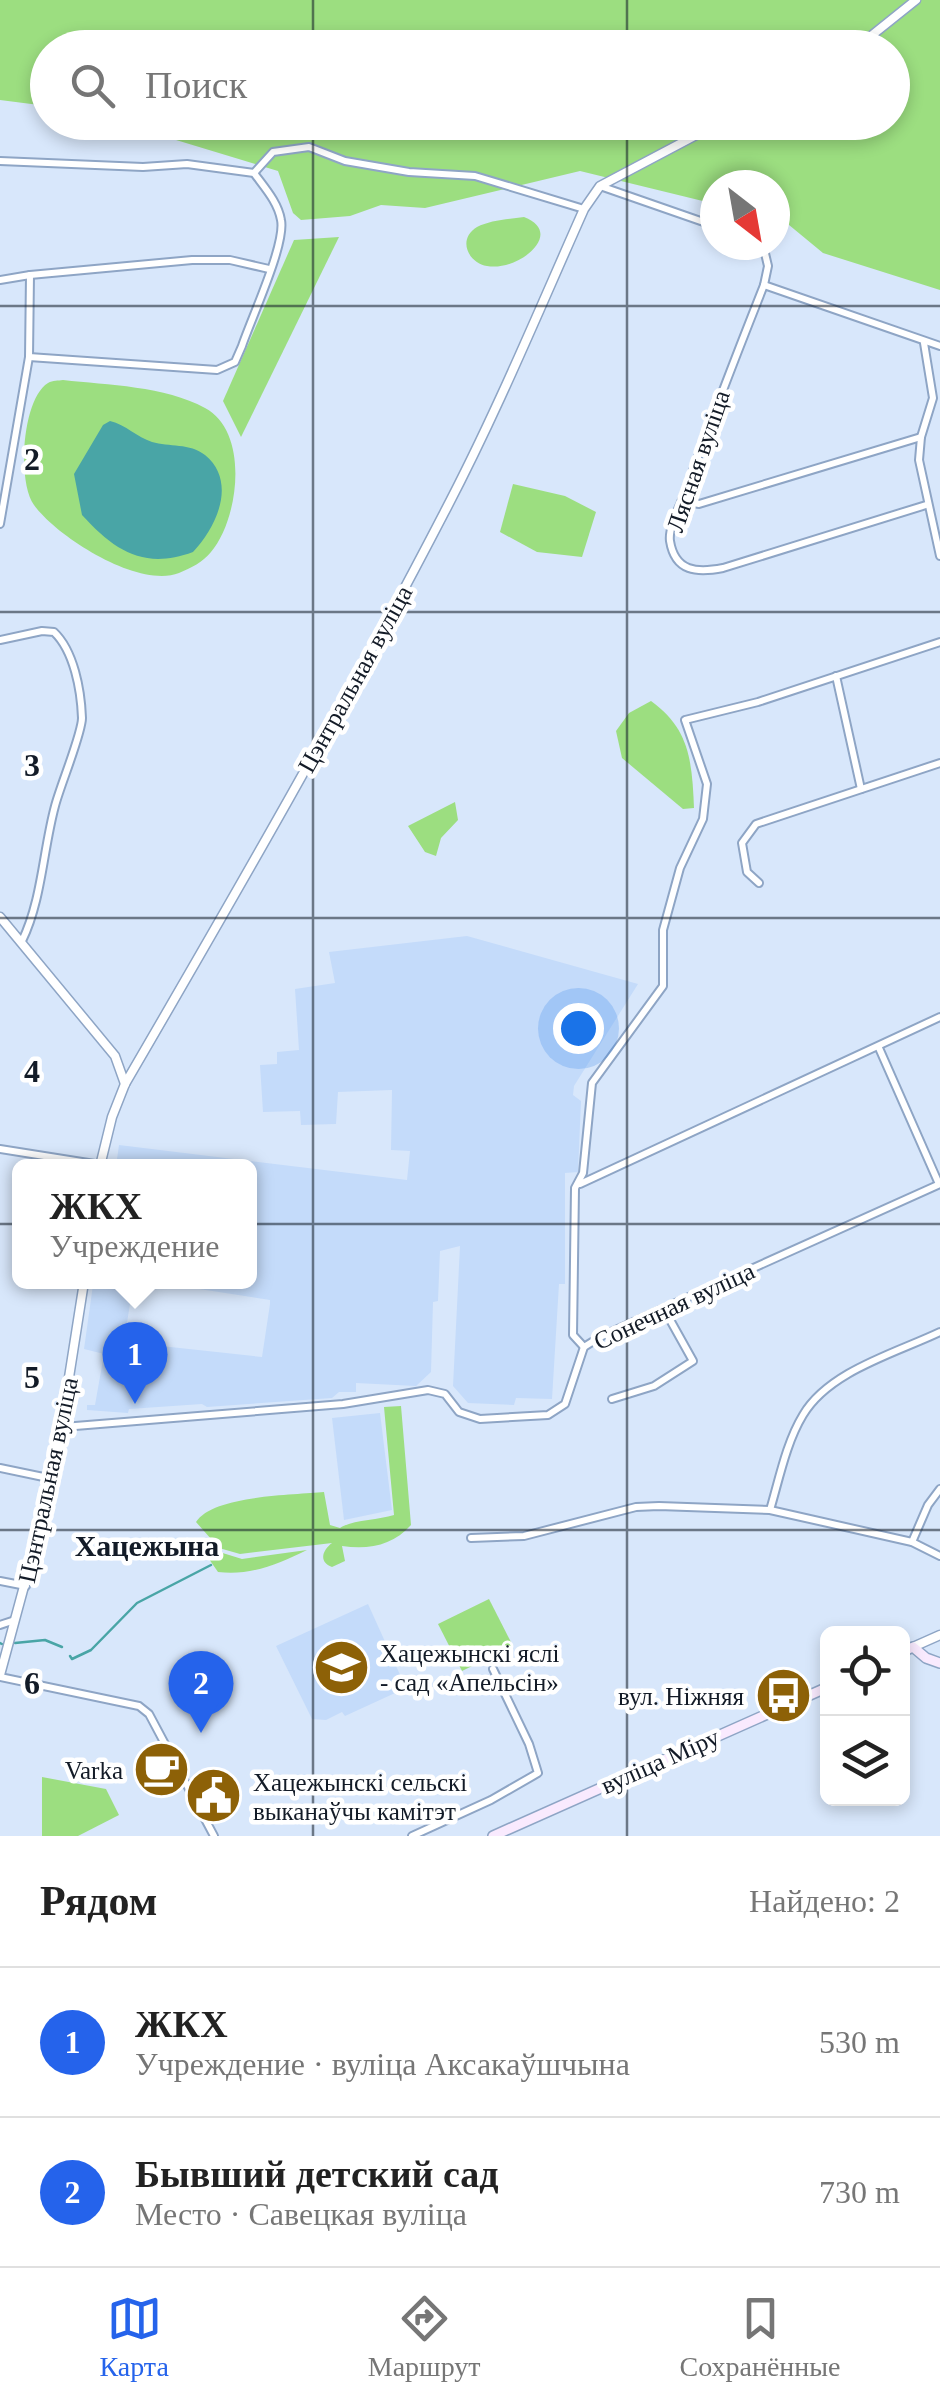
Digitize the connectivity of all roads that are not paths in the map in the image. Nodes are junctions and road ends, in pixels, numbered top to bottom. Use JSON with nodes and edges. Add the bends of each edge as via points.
{"nodes":[{"id":1,"x":916,"y":0,"type":"edge"},
{"id":2,"x":878,"y":30,"type":"edge"},
{"id":3,"x":687,"y":140,"type":"edge"},
{"id":4,"x":0,"y":161,"type":"edge"},
{"id":5,"x":254,"y":172,"type":"junction"},
{"id":6,"x":600,"y":186,"type":"junction"},
{"id":7,"x":584,"y":208,"type":"junction"},
{"id":8,"x":700,"y":221,"type":"edge"},
{"id":9,"x":767,"y":260,"type":"edge"},
{"id":10,"x":269,"y":270,"type":"junction"},
{"id":11,"x":30,"y":275,"type":"junction"},
{"id":12,"x":0,"y":280,"type":"edge"},
{"id":13,"x":764,"y":284,"type":"junction"},
{"id":14,"x":924,"y":343,"type":"junction"},
{"id":15,"x":940,"y":346,"type":"edge"},
{"id":16,"x":29,"y":357,"type":"junction"},
{"id":17,"x":933,"y":398,"type":"junction"},
{"id":18,"x":940,"y":404,"type":"edge"},
{"id":19,"x":921,"y":437,"type":"junction"},
{"id":20,"x":682,"y":501,"type":"junction"},
{"id":21,"x":926,"y":506,"type":"junction"},
{"id":22,"x":0,"y":524,"type":"edge"},
{"id":23,"x":940,"y":556,"type":"edge"},
{"id":24,"x":0,"y":640,"type":"edge"},
{"id":25,"x":940,"y":642,"type":"edge"},
{"id":26,"x":836,"y":676,"type":"junction"},
{"id":27,"x":940,"y":763,"type":"edge"},
{"id":28,"x":861,"y":789,"type":"junction"},
{"id":29,"x":759,"y":883,"type":"dead end"},
{"id":30,"x":0,"y":917,"type":"edge"},
{"id":31,"x":22,"y":941,"type":"junction"},
{"id":32,"x":940,"y":1017,"type":"edge"},
{"id":33,"x":879,"y":1048,"type":"junction"},
{"id":34,"x":126,"y":1084,"type":"junction"},
{"id":35,"x":0,"y":1150,"type":"edge"},
{"id":36,"x":56,"y":1159,"type":"edge"},
{"id":37,"x":102,"y":1159,"type":"edge"},
{"id":38,"x":940,"y":1184,"type":"edge"},
{"id":39,"x":575,"y":1188,"type":"junction"},
{"id":40,"x":83,"y":1289,"type":"edge"},
{"id":41,"x":664,"y":1310,"type":"junction"},
{"id":42,"x":940,"y":1332,"type":"edge"},
{"id":43,"x":584,"y":1347,"type":"junction"},
{"id":44,"x":612,"y":1398,"type":"dead end"},
{"id":45,"x":63,"y":1428,"type":"junction"},
{"id":46,"x":0,"y":1468,"type":"edge"},
{"id":47,"x":53,"y":1479,"type":"junction"},
{"id":48,"x":940,"y":1489,"type":"edge"},
{"id":49,"x":770,"y":1510,"type":"junction"},
{"id":50,"x":471,"y":1538,"type":"dead end"},
{"id":51,"x":912,"y":1542,"type":"junction"},
{"id":52,"x":940,"y":1556,"type":"edge"},
{"id":53,"x":0,"y":1581,"type":"edge"},
{"id":54,"x":26,"y":1586,"type":"junction"},
{"id":55,"x":16,"y":1620,"type":"junction"},
{"id":56,"x":0,"y":1624,"type":"edge"},
{"id":57,"x":940,"y":1635,"type":"edge"},
{"id":58,"x":914,"y":1647,"type":"junction"},
{"id":59,"x":910,"y":1649,"type":"edge"},
{"id":60,"x":940,"y":1663,"type":"edge"},
{"id":61,"x":493,"y":1669,"type":"dead end"},
{"id":62,"x":0,"y":1676,"type":"edge"},
{"id":63,"x":820,"y":1690,"type":"edge"},
{"id":64,"x":214,"y":1836,"type":"edge"},
{"id":65,"x":412,"y":1836,"type":"edge"},
{"id":66,"x":493,"y":1836,"type":"edge"}],
"edges":[{"from":1,"to":2,"type":"street"},
{"from":3,"to":6,"type":"street"},
{"from":4,"to":5,"type":"street","via":[[187,164]]},
{"from":5,"to":7,"type":"street","via":[[272,152],[309,147],[409,172],[475,176]]},
{"from":5,"to":10,"type":"street","via":[[282,224]]},
{"from":6,"to":7,"type":"street","name":"Цэнтральная вуліца"},
{"from":6,"to":8,"type":"street"},
{"from":7,"to":34,"type":"street","name":"Цэнтральная вуліца","via":[[446,510]]},
{"from":9,"to":13,"type":"street","name":"Лясная вуліца"},
{"from":10,"to":11,"type":"street","via":[[192,260]]},
{"from":10,"to":16,"type":"street","via":[[226,368]]},
{"from":11,"to":12,"type":"street"},
{"from":11,"to":16,"type":"street"},
{"from":13,"to":14,"type":"street"},
{"from":13,"to":20,"type":"street","name":"Лясная вуліца"},
{"from":14,"to":15,"type":"street"},
{"from":14,"to":17,"type":"street"},
{"from":16,"to":22,"type":"street"},
{"from":17,"to":18,"type":"street"},
{"from":17,"to":19,"type":"street"},
{"from":19,"to":20,"type":"street","via":[[699,504]]},
{"from":19,"to":21,"type":"street"},
{"from":20,"to":21,"type":"street","name":"Лясная вуліца","via":[[669,538],[677,560],[700,572]]},
{"from":21,"to":23,"type":"street"},
{"from":24,"to":31,"type":"street","via":[[42,631],[64,641],[82,715]]},
{"from":25,"to":26,"type":"street"},
{"from":26,"to":28,"type":"street"},
{"from":26,"to":39,"type":"street","via":[[685,720],[704,770],[703,819],[680,868],[663,930],[663,986],[592,1084],[583,1172]]},
{"from":27,"to":28,"type":"street"},
{"from":28,"to":29,"type":"street","via":[[756,824],[742,843],[747,872]]},
{"from":30,"to":31,"type":"street"},
{"from":31,"to":34,"type":"street","via":[[115,1056]]},
{"from":32,"to":33,"type":"street"},
{"from":33,"to":38,"type":"street"},
{"from":33,"to":39,"type":"street"},
{"from":34,"to":37,"type":"street","name":"Цэнтральная вуліца"},
{"from":35,"to":36,"type":"street"},
{"from":38,"to":41,"type":"street","name":"Сонечная вуліца"},
{"from":39,"to":43,"type":"street","via":[[574,1335]]},
{"from":40,"to":45,"type":"street","name":"Цэнтральная вуліца"},
{"from":41,"to":43,"type":"street","name":"Сонечная вуліца"},
{"from":41,"to":44,"type":"street","via":[[693,1361],[654,1386]]},
{"from":42,"to":49,"type":"street","via":[[847,1375],[819,1396],[803,1415]]},
{"from":43,"to":45,"type":"street","name":"Сонечная вуліца","via":[[565,1404],[548,1415],[480,1419],[428,1390],[343,1404]]},
{"from":45,"to":47,"type":"street","name":"Цэнтральная вуліца"},
{"from":46,"to":47,"type":"street"},
{"from":47,"to":54,"type":"street","name":"Цэнтральная вуліца"},
{"from":48,"to":51,"type":"street"},
{"from":49,"to":50,"type":"street","via":[[636,1507],[524,1536]]},
{"from":49,"to":51,"type":"street"},
{"from":51,"to":52,"type":"street"},
{"from":53,"to":54,"type":"street"},
{"from":54,"to":55,"type":"street","name":"Цэнтральная вуліца"},
{"from":55,"to":56,"type":"street"},
{"from":55,"to":62,"type":"street","name":"Цэнтральная вуліца"},
{"from":57,"to":58,"type":"street"},
{"from":58,"to":59,"type":"main road"},
{"from":58,"to":60,"type":"main road"},
{"from":61,"to":65,"type":"street","via":[[538,1773]]},
{"from":62,"to":64,"type":"street","via":[[140,1706]]},
{"from":63,"to":66,"type":"main road","name":"вуліца Міру"}]}
